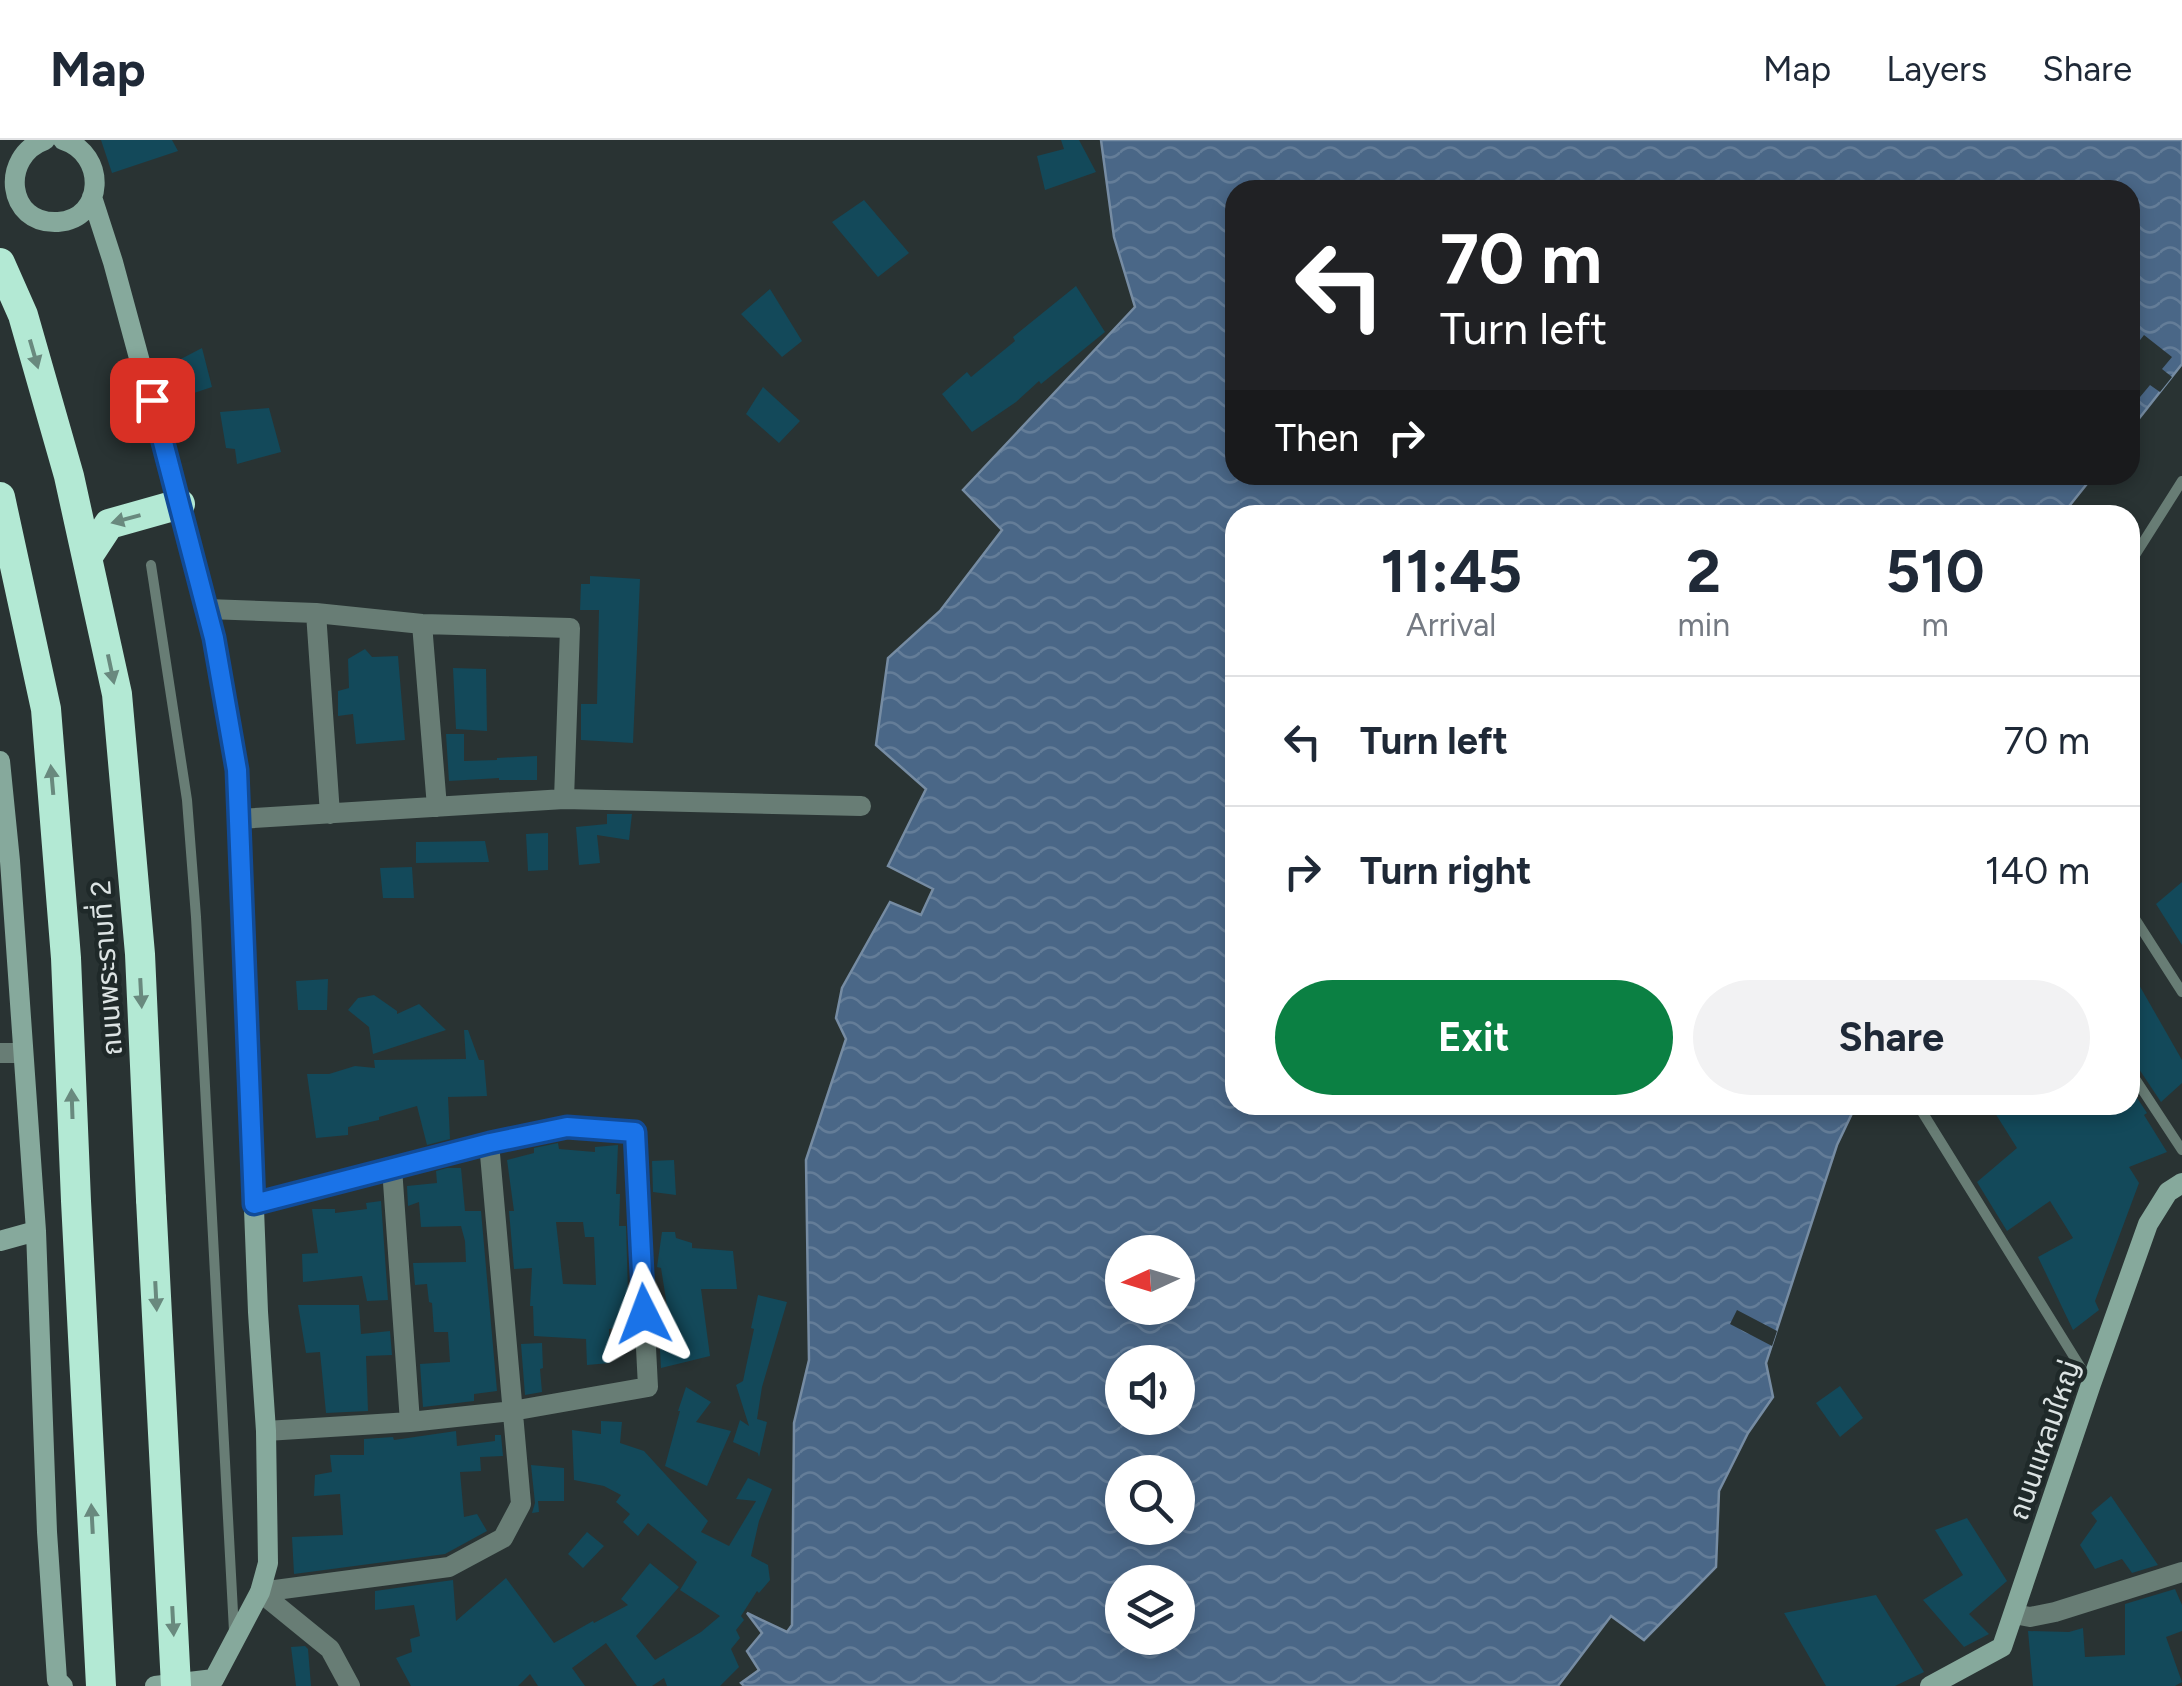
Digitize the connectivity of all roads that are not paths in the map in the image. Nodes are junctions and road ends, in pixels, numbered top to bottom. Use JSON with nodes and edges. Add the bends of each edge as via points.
{"nodes":[{"id":1,"x":40,"y":141,"type":"edge"},
{"id":2,"x":74,"y":143,"type":"edge"},
{"id":3,"x":13,"y":150,"type":"edge"},
{"id":4,"x":92,"y":197,"type":"junction"},
{"id":5,"x":54,"y":222,"type":"junction"},
{"id":6,"x":114,"y":262,"type":"junction"},
{"id":7,"x":0,"y":263,"type":"edge"},
{"id":8,"x":2182,"y":481,"type":"edge"},
{"id":9,"x":0,"y":497,"type":"edge"},
{"id":10,"x":180,"y":504,"type":"junction"},
{"id":11,"x":2140,"y":546,"type":"edge"},
{"id":12,"x":88,"y":556,"type":"junction"},
{"id":13,"x":150,"y":565,"type":"dead end"},
{"id":14,"x":207,"y":610,"type":"junction"},
{"id":15,"x":316,"y":613,"type":"junction"},
{"id":16,"x":422,"y":624,"type":"junction"},
{"id":17,"x":0,"y":761,"type":"edge"},
{"id":18,"x":564,"y":799,"type":"junction"},
{"id":19,"x":861,"y":806,"type":"dead end"},
{"id":20,"x":436,"y":807,"type":"junction"},
{"id":21,"x":330,"y":814,"type":"junction"},
{"id":22,"x":239,"y":819,"type":"junction"},
{"id":23,"x":5,"y":861,"type":"edge"},
{"id":24,"x":2140,"y":927,"type":"edge"},
{"id":25,"x":2182,"y":992,"type":"edge"},
{"id":26,"x":0,"y":1053,"type":"edge"},
{"id":27,"x":22,"y":1054,"type":"junction"},
{"id":28,"x":2140,"y":1086,"type":"edge"},
{"id":29,"x":1924,"y":1115,"type":"edge"},
{"id":30,"x":490,"y":1143,"type":"junction"},
{"id":31,"x":2182,"y":1150,"type":"edge"},
{"id":32,"x":392,"y":1168,"type":"junction"},
{"id":33,"x":2182,"y":1183,"type":"edge"},
{"id":34,"x":254,"y":1204,"type":"junction"},
{"id":35,"x":36,"y":1231,"type":"junction"},
{"id":36,"x":0,"y":1241,"type":"edge"},
{"id":37,"x":2091,"y":1384,"type":"junction"},
{"id":38,"x":512,"y":1410,"type":"junction"},
{"id":39,"x":410,"y":1422,"type":"junction"},
{"id":40,"x":266,"y":1431,"type":"junction"},
{"id":41,"x":2182,"y":1572,"type":"edge"},
{"id":42,"x":260,"y":1592,"type":"junction"},
{"id":43,"x":2014,"y":1614,"type":"junction"},
{"id":44,"x":235,"y":1638,"type":"junction"},
{"id":45,"x":63,"y":1686,"type":"edge"},
{"id":46,"x":102,"y":1686,"type":"edge"},
{"id":47,"x":155,"y":1686,"type":"edge"},
{"id":48,"x":176,"y":1686,"type":"edge"},
{"id":49,"x":350,"y":1686,"type":"edge"},
{"id":50,"x":1930,"y":1686,"type":"edge"}],
"edges":[{"from":1,"to":3,"type":"street"},
{"from":2,"to":4,"type":"street","via":[[94,171]]},
{"from":3,"to":5,"type":"street","via":[[15,196],[31,216]]},
{"from":4,"to":5,"type":"street","via":[[77,215]]},
{"from":4,"to":6,"type":"street"},
{"from":5,"to":6,"type":"street","via":[[88,233]]},
{"from":6,"to":10,"type":"street"},
{"from":7,"to":12,"type":"highway","name":"ถนนพระรามที่ 2","one_way":true,"via":[[23,315]]},
{"from":8,"to":11,"type":"lane"},
{"from":46,"to":9,"type":"highway","name":"ถนนพระรามที่ 2","one_way":true,"via":[[66,958],[46,709]]},
{"from":10,"to":12,"type":"highway","one_way":true,"via":[[109,524]]},
{"from":10,"to":14,"type":"street"},
{"from":12,"to":48,"type":"highway","name":"ถนนพระรามที่ 2","one_way":true,"bridge":true,"via":[[117,694],[140,954]]},
{"from":13,"to":44,"type":"lane","via":[[187,800]]},
{"from":14,"to":15,"type":"street"},
{"from":14,"to":22,"type":"street","via":[[237,770]]},
{"from":15,"to":16,"type":"street"},
{"from":15,"to":21,"type":"street"},
{"from":16,"to":18,"type":"street","via":[[570,628]]},
{"from":16,"to":20,"type":"street"},
{"from":17,"to":23,"type":"street"},
{"from":18,"to":19,"type":"street"},
{"from":18,"to":20,"type":"street"},
{"from":20,"to":21,"type":"street"},
{"from":21,"to":22,"type":"street"},
{"from":22,"to":34,"type":"street"},
{"from":23,"to":27,"type":"street"},
{"from":24,"to":25,"type":"lane"},
{"from":26,"to":27,"type":"street"},
{"from":27,"to":35,"type":"street"},
{"from":28,"to":31,"type":"lane"},
{"from":29,"to":37,"type":"lane"},
{"from":30,"to":32,"type":"street"},
{"from":30,"to":38,"type":"street"},
{"from":30,"to":38,"type":"street","via":[[567,1127],[635,1132],[648,1386]]},
{"from":32,"to":34,"type":"street"},
{"from":32,"to":39,"type":"street"},
{"from":33,"to":37,"type":"street","name":"ถนนแหลมใหญ่","via":[[2168,1192],[2148,1224]]},
{"from":34,"to":40,"type":"street"},
{"from":35,"to":36,"type":"street"},
{"from":35,"to":45,"type":"street","via":[[47,1532],[57,1680]]},
{"from":37,"to":43,"type":"street","name":"ถนนแหลมใหญ่"},
{"from":38,"to":39,"type":"street"},
{"from":38,"to":42,"type":"street","via":[[521,1504],[503,1538],[449,1567]]},
{"from":39,"to":40,"type":"street"},
{"from":40,"to":42,"type":"street","via":[[268,1563]]},
{"from":41,"to":43,"type":"street","via":[[2055,1612]]},
{"from":42,"to":44,"type":"street"},
{"from":42,"to":49,"type":"street","via":[[330,1649]]},
{"from":43,"to":50,"type":"street","name":"ถนนแหลมใหญ่","via":[[2002,1648]]},
{"from":44,"to":47,"type":"street","via":[[214,1678]]}]}
